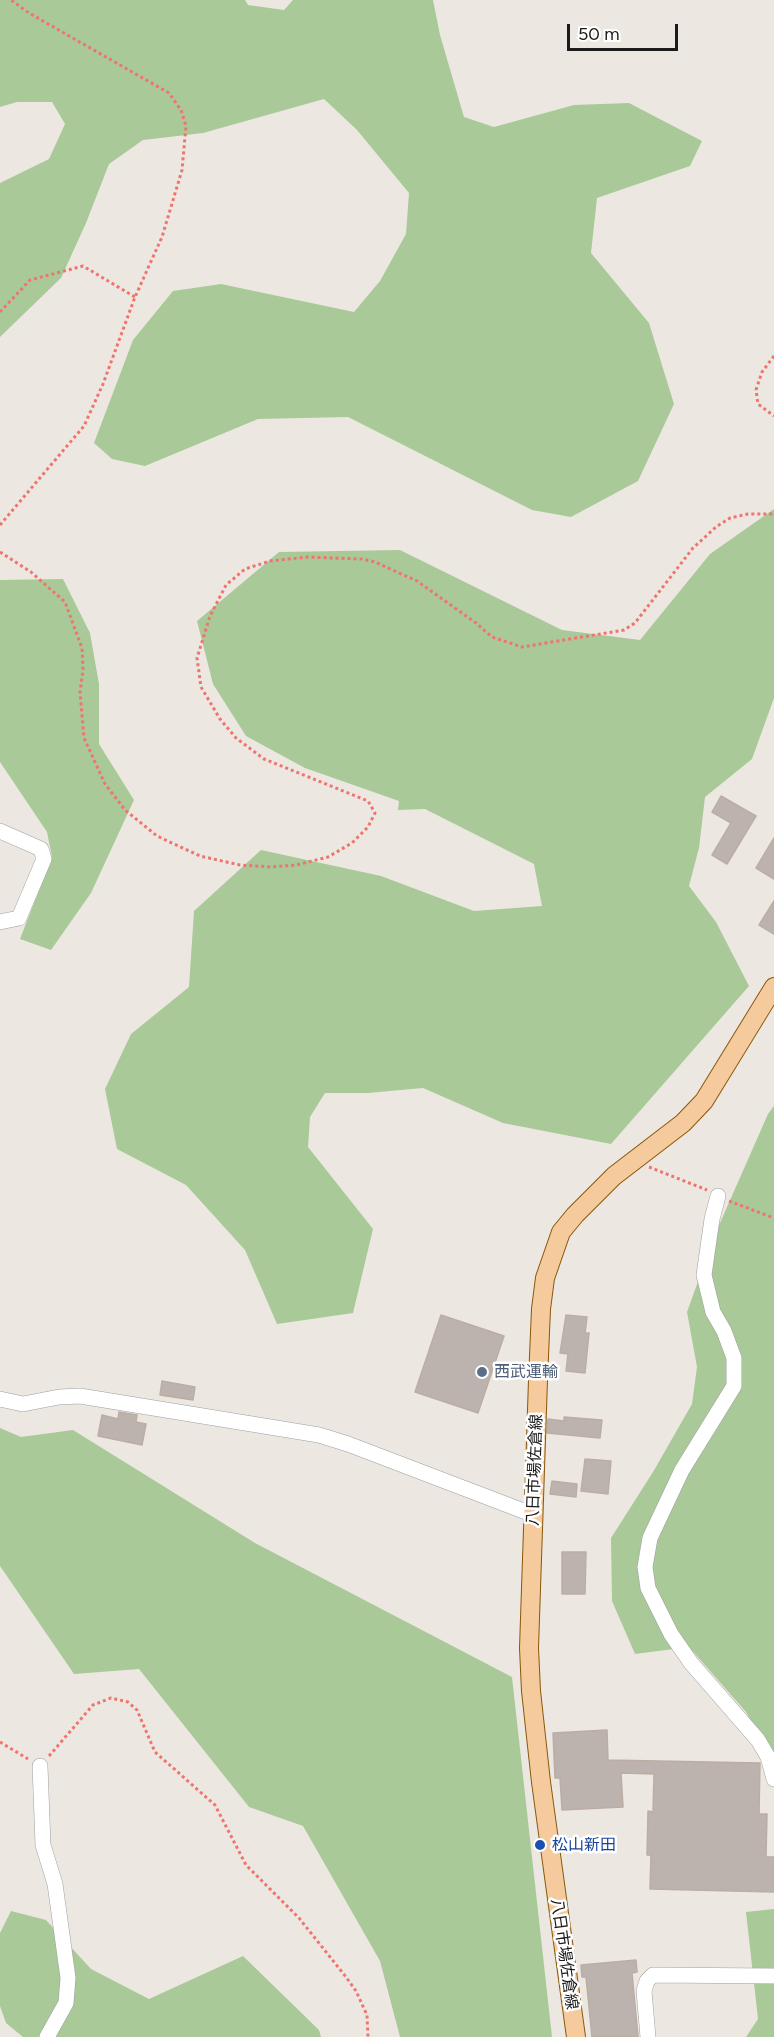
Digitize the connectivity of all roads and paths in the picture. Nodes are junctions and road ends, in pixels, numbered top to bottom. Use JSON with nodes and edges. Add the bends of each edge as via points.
{"nodes":[{"id":1,"x":11,"y":0,"type":"edge"},
{"id":2,"x":135,"y":297,"type":"junction"},
{"id":3,"x":0,"y":312,"type":"edge"},
{"id":4,"x":774,"y":356,"type":"edge"},
{"id":5,"x":774,"y":416,"type":"edge"},
{"id":6,"x":774,"y":514,"type":"edge"},
{"id":7,"x":0,"y":525,"type":"edge"},
{"id":8,"x":0,"y":552,"type":"edge"},
{"id":9,"x":0,"y":831,"type":"edge"},
{"id":10,"x":0,"y":922,"type":"edge"},
{"id":11,"x":774,"y":987,"type":"edge"},
{"id":12,"x":633,"y":1161,"type":"junction"},
{"id":13,"x":718,"y":1196,"type":"junction"},
{"id":14,"x":774,"y":1218,"type":"edge"},
{"id":15,"x":0,"y":1399,"type":"edge"},
{"id":16,"x":534,"y":1515,"type":"junction"},
{"id":17,"x":0,"y":1742,"type":"edge"},
{"id":18,"x":40,"y":1767,"type":"junction"},
{"id":19,"x":774,"y":1779,"type":"edge"},
{"id":20,"x":774,"y":1976,"type":"edge"},
{"id":21,"x":47,"y":2037,"type":"edge"},
{"id":22,"x":369,"y":2037,"type":"edge"},
{"id":23,"x":576,"y":2037,"type":"edge"},
{"id":24,"x":648,"y":2037,"type":"edge"}],
"edges":[{"from":1,"to":2,"type":"path","via":[[169,93],[182,110],[186,126],[182,170],[162,237]]},
{"from":2,"to":3,"type":"path","via":[[83,266],[30,280]]},
{"from":2,"to":7,"type":"path","via":[[84,426]]},
{"from":4,"to":5,"type":"path","via":[[762,372],[756,390],[759,404]]},
{"from":6,"to":8,"type":"path","via":[[730,518],[716,527],[693,548],[635,623],[624,630],[522,647],[492,637],[417,582],[375,562],[307,557],[244,569],[226,585],[210,616],[197,658],[201,687],[236,738],[264,759],[368,801],[375,813],[352,843],[328,857],[271,867],[240,866],[200,856],[157,836],[125,810],[105,784],[84,738],[82,648],[65,602],[32,572]]},
{"from":9,"to":10,"type":"street","via":[[41,849],[44,859],[19,918]]},
{"from":11,"to":12,"type":"main road","name":"八日市場佐倉線","via":[[704,1101],[683,1123]]},
{"from":12,"to":13,"type":"path"},
{"from":12,"to":16,"type":"main road","name":"八日市場佐倉線","via":[[561,1232],[545,1278]]},
{"from":13,"to":14,"type":"path"},
{"from":13,"to":19,"type":"street","via":[[704,1275],[712,1312],[734,1358],[734,1386],[682,1470],[650,1538],[645,1567],[648,1588],[671,1634],[758,1740]]},
{"from":15,"to":16,"type":"street","via":[[23,1404],[80,1396],[319,1435]]},
{"from":16,"to":23,"type":"main road","name":"八日市場佐倉線","via":[[531,1691]]},
{"from":17,"to":18,"type":"path"},
{"from":18,"to":21,"type":"street","via":[[43,1845],[55,1884],[68,1978],[66,2003]]},
{"from":18,"to":22,"type":"path","via":[[93,1705],[111,1698],[128,1702],[137,1710],[155,1752],[215,1805],[246,1865],[299,1918],[346,1977],[367,2015]]},
{"from":20,"to":24,"type":"street","via":[[653,1975],[644,1991]]}]}
